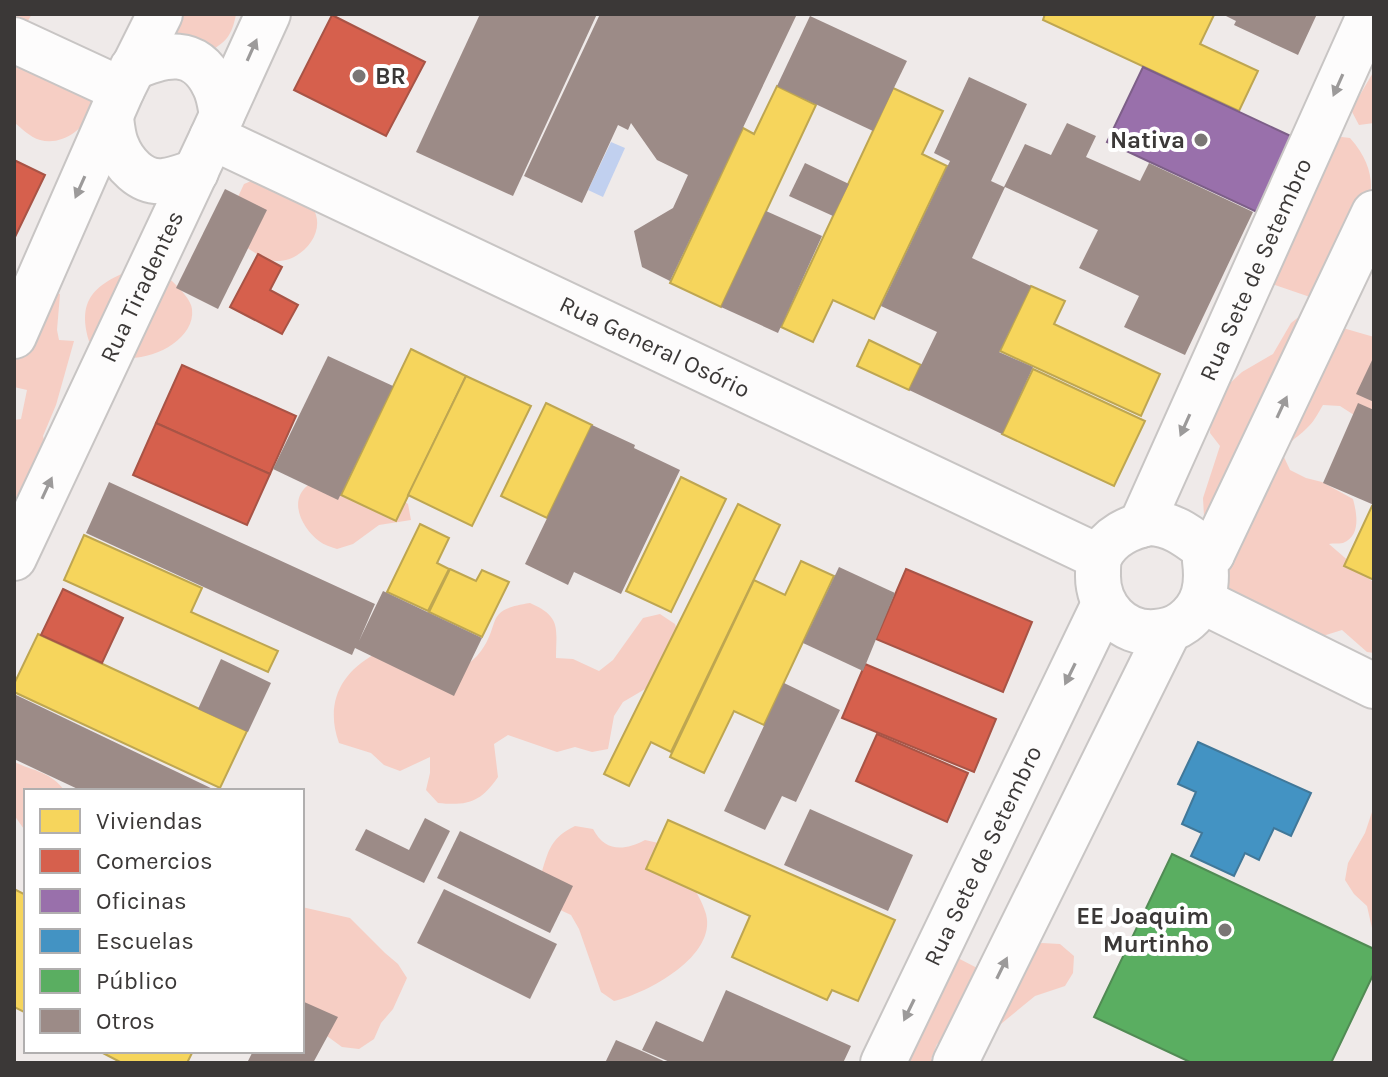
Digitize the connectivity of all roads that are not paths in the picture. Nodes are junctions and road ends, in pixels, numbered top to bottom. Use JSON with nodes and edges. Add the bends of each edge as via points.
{"nodes":[{"id":1,"x":160,"y":14,"type":"edge"},
{"id":2,"x":268,"y":14,"type":"edge"},
{"id":3,"x":1370,"y":14,"type":"edge"},
{"id":4,"x":14,"y":40,"type":"edge"},
{"id":5,"x":122,"y":92,"type":"junction"},
{"id":6,"x":210,"y":141,"type":"junction"},
{"id":7,"x":1374,"y":213,"type":"edge"},
{"id":8,"x":14,"y":336,"type":"edge"},
{"id":9,"x":1141,"y":525,"type":"junction"},
{"id":10,"x":1212,"y":554,"type":"junction"},
{"id":11,"x":1099,"y":557,"type":"junction"},
{"id":12,"x":14,"y":558,"type":"edge"},
{"id":13,"x":1202,"y":601,"type":"junction"},
{"id":14,"x":1104,"y":604,"type":"junction"},
{"id":15,"x":1169,"y":630,"type":"junction"},
{"id":16,"x":1374,"y":686,"type":"edge"},
{"id":17,"x":883,"y":1063,"type":"edge"},
{"id":18,"x":955,"y":1063,"type":"edge"}],
"edges":[{"from":1,"to":5,"type":"main road"},
{"from":6,"to":2,"type":"main road","name":"Rua Tiradentes","one_way":true},
{"from":3,"to":9,"type":"main road","name":"Rua Sete de Setembro","one_way":true},
{"from":4,"to":5,"type":"main road"},
{"from":5,"to":6,"type":"main road","via":[[155,58],[189,59],[216,87]]},
{"from":5,"to":6,"type":"main road","via":[[116,144],[135,173],[162,182]]},
{"from":5,"to":8,"type":"main road","one_way":true},
{"from":6,"to":11,"type":"main road","name":"Rua General Osório"},
{"from":12,"to":6,"type":"main road","name":"Rua Tiradentes","one_way":true},
{"from":10,"to":7,"type":"main road","one_way":true},
{"from":9,"to":10,"type":"main road","via":[[1178,529]]},
{"from":9,"to":11,"type":"main road","via":[[1114,538]]},
{"from":10,"to":13,"type":"main road","via":[[1205,561]]},
{"from":11,"to":14,"type":"main road"},
{"from":13,"to":15,"type":"main road","via":[[1188,619]]},
{"from":13,"to":16,"type":"main road"},
{"from":14,"to":15,"type":"main road","via":[[1128,627]]},
{"from":14,"to":17,"type":"main road","name":"Rua Sete de Setembro","one_way":true},
{"from":18,"to":15,"type":"main road","one_way":true}]}
